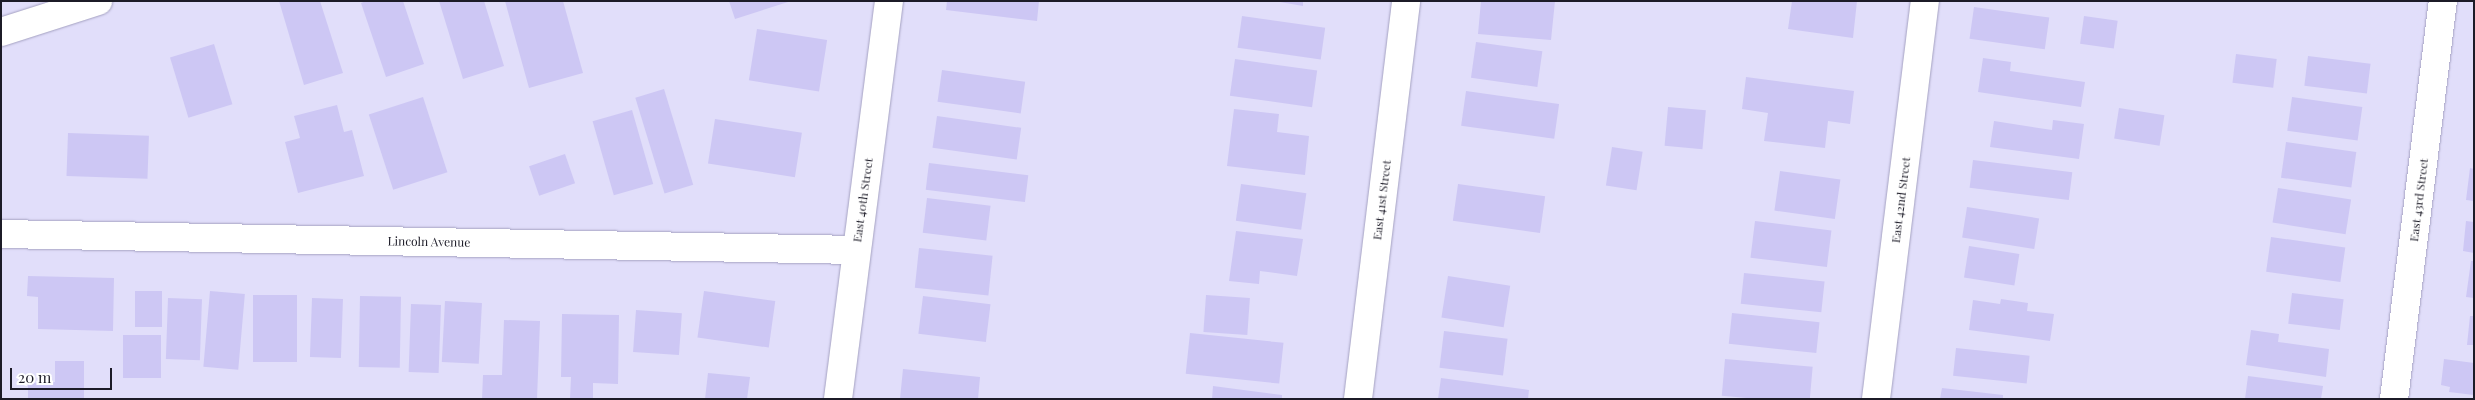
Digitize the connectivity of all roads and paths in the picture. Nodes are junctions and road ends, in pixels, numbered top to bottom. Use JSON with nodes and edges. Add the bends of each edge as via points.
{"nodes":[{"id":1,"x":98,"y":1,"type":"edge"},
{"id":2,"x":889,"y":1,"type":"edge"},
{"id":3,"x":1406,"y":1,"type":"edge"},
{"id":4,"x":1926,"y":1,"type":"edge"},
{"id":5,"x":2443,"y":1,"type":"edge"},
{"id":6,"x":1,"y":32,"type":"edge"},
{"id":7,"x":1,"y":234,"type":"edge"},
{"id":8,"x":856,"y":250,"type":"junction"},
{"id":9,"x":838,"y":399,"type":"edge"},
{"id":10,"x":1358,"y":399,"type":"edge"},
{"id":11,"x":1876,"y":399,"type":"edge"},
{"id":12,"x":2394,"y":399,"type":"edge"}],
"edges":[{"from":1,"to":6,"type":"street"},
{"from":2,"to":8,"type":"street","name":"East 40th Street"},
{"from":3,"to":10,"type":"street","name":"East 41st Street"},
{"from":4,"to":11,"type":"street","name":"East 42nd Street"},
{"from":5,"to":12,"type":"street","name":"East 43rd Street"},
{"from":7,"to":8,"type":"street","name":"Lincoln Avenue"},
{"from":8,"to":9,"type":"street","name":"East 40th Street"}]}
